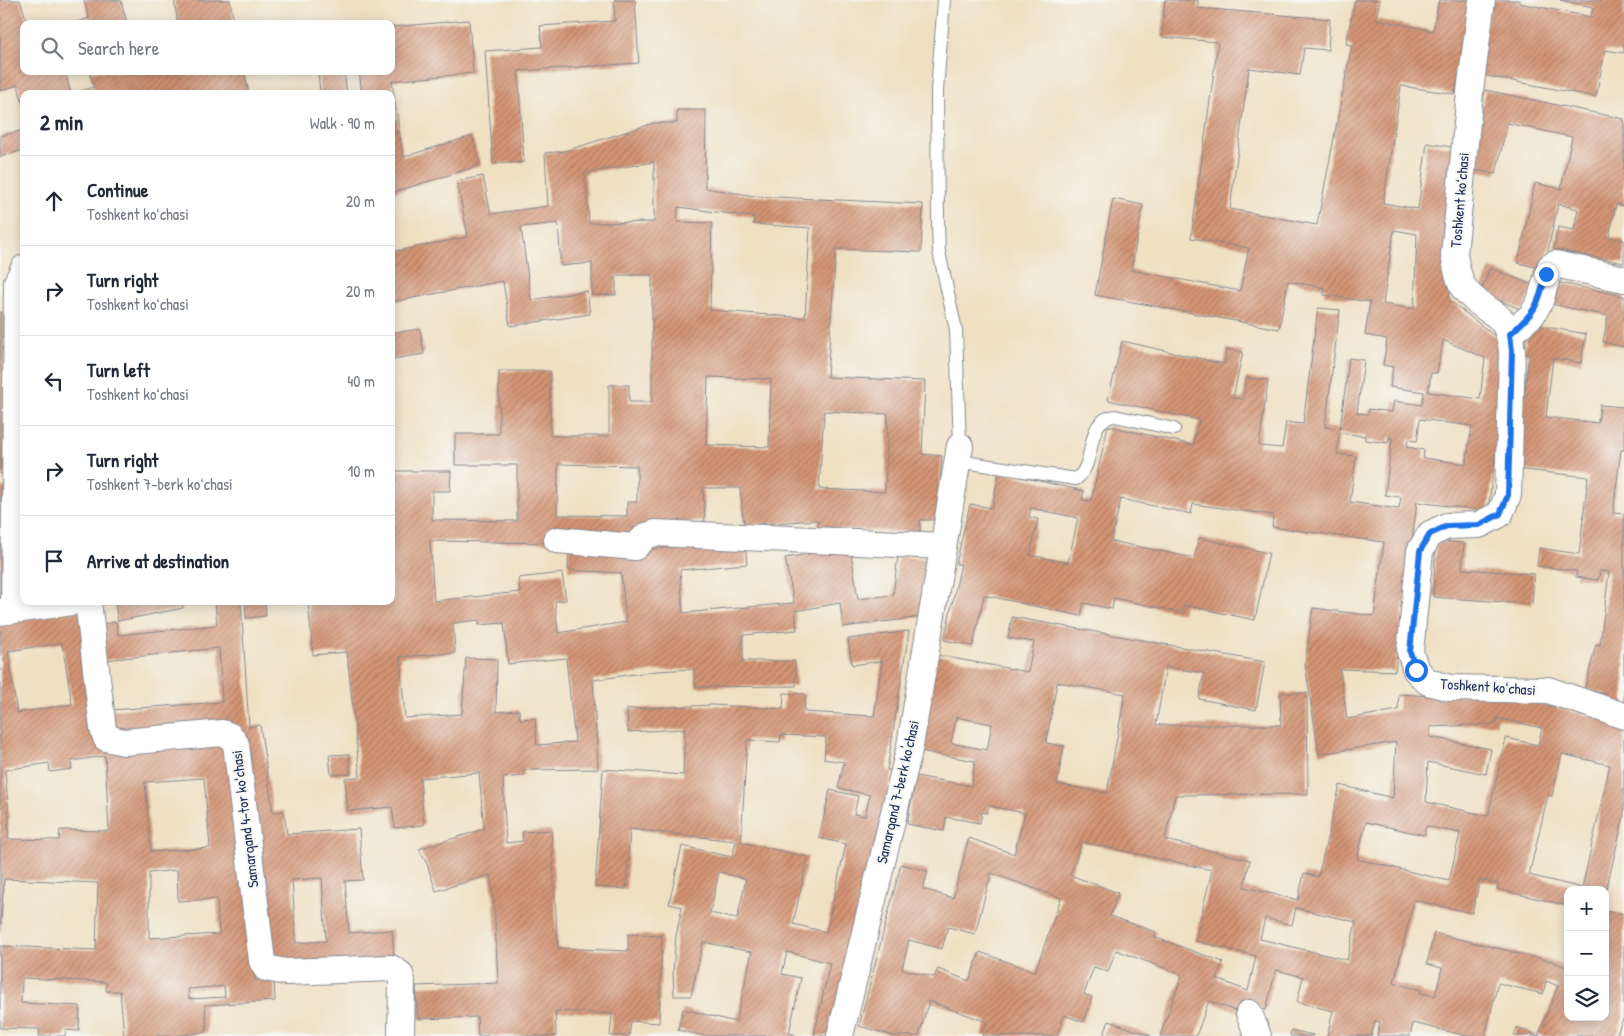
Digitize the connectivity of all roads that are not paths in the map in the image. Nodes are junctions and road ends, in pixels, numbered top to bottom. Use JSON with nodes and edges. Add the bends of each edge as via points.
{"nodes":[{"id":1,"x":944,"y":0,"type":"edge"},
{"id":2,"x":1482,"y":0,"type":"edge"},
{"id":3,"x":20,"y":277,"type":"edge"},
{"id":4,"x":1624,"y":279,"type":"edge"},
{"id":5,"x":1510,"y":334,"type":"junction"},
{"id":6,"x":1174,"y":429,"type":"dead end"},
{"id":7,"x":959,"y":453,"type":"junction"},
{"id":8,"x":557,"y":540,"type":"dead end"},
{"id":9,"x":943,"y":546,"type":"junction"},
{"id":10,"x":50,"y":605,"type":"edge"},
{"id":11,"x":88,"y":605,"type":"edge"},
{"id":12,"x":7,"y":611,"type":"edge"},
{"id":13,"x":1624,"y":716,"type":"edge"},
{"id":14,"x":401,"y":1036,"type":"edge"},
{"id":15,"x":840,"y":1036,"type":"edge"}],
"edges":[{"from":1,"to":7,"type":"lane","via":[[937,90],[938,225],[939,252],[956,330]]},
{"from":2,"to":5,"type":"street","name":"Toshkent koʻchasi","via":[[1454,254],[1457,272],[1466,291],[1502,318]]},
{"from":3,"to":12,"type":"street"},
{"from":4,"to":5,"type":"street","via":[[1555,264],[1550,267],[1540,301],[1532,315]]},
{"from":5,"to":13,"type":"street","name":"Toshkent koʻchasi","via":[[1508,495],[1500,514],[1479,525],[1447,526],[1430,534],[1420,551],[1410,652],[1416,670],[1428,682],[1450,688],[1548,690]]},
{"from":6,"to":7,"type":"lane","via":[[1108,417],[1096,428],[1086,468],[1076,479]]},
{"from":7,"to":9,"type":"street","name":"Samarqand 7-berk ko'chasi"},
{"from":8,"to":9,"type":"street","via":[[635,547],[646,536],[655,533]]},
{"from":9,"to":15,"type":"street","name":"Samarqand 7-berk ko'chasi","via":[[910,746]]},
{"from":10,"to":12,"type":"street"},
{"from":11,"to":14,"type":"street","name":"Samarqand 4-tor koʻchasi","via":[[106,738],[124,742],[222,733],[230,736],[236,744],[262,961],[266,968],[286,972],[391,968],[400,974],[402,981]]}]}
